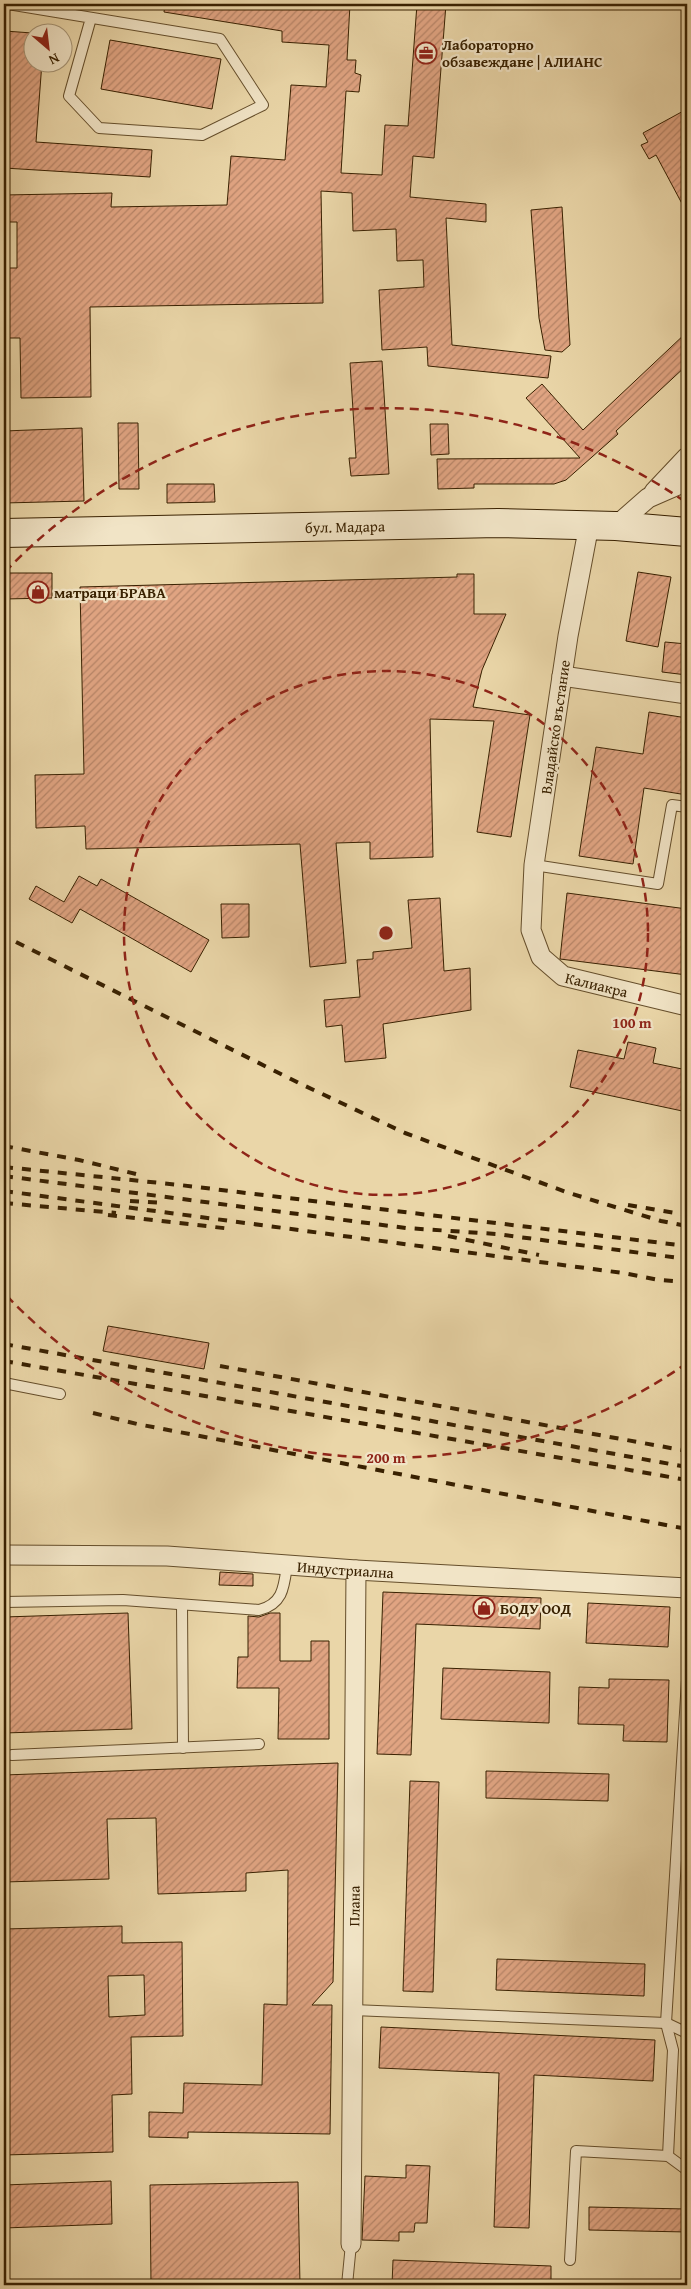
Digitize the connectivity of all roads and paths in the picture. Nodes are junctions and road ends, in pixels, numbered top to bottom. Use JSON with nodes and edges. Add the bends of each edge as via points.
{"nodes":[{"id":1,"x":8,"y":4,"type":"edge"},
{"id":2,"x":91,"y":18,"type":"junction"},
{"id":3,"x":687,"y":457,"type":"edge"},
{"id":4,"x":687,"y":481,"type":"edge"},
{"id":5,"x":648,"y":498,"type":"junction"},
{"id":6,"x":589,"y":525,"type":"junction"},
{"id":7,"x":616,"y":526,"type":"junction"},
{"id":8,"x":687,"y":532,"type":"edge"},
{"id":9,"x":4,"y":533,"type":"edge"},
{"id":10,"x":562,"y":676,"type":"junction"},
{"id":11,"x":687,"y":694,"type":"edge"},
{"id":12,"x":687,"y":807,"type":"edge"},
{"id":13,"x":534,"y":865,"type":"junction"},
{"id":14,"x":531,"y":930,"type":"joint"},
{"id":15,"x":687,"y":1006,"type":"edge"},
{"id":16,"x":4,"y":1383,"type":"edge"},
{"id":17,"x":60,"y":1394,"type":"dead end"},
{"id":18,"x":4,"y":1555,"type":"edge"},
{"id":19,"x":288,"y":1566,"type":"junction"},
{"id":20,"x":356,"y":1570,"type":"junction"},
{"id":21,"x":687,"y":1588,"type":"edge"},
{"id":22,"x":4,"y":1602,"type":"edge"},
{"id":23,"x":182,"y":1606,"type":"junction"},
{"id":24,"x":687,"y":1680,"type":"edge"},
{"id":25,"x":259,"y":1744,"type":"dead end"},
{"id":26,"x":183,"y":1748,"type":"junction"},
{"id":27,"x":12,"y":1756,"type":"dead end"},
{"id":28,"x":353,"y":2010,"type":"junction"},
{"id":29,"x":666,"y":2023,"type":"junction"},
{"id":30,"x":687,"y":2033,"type":"edge"},
{"id":31,"x":668,"y":2156,"type":"junction"},
{"id":32,"x":687,"y":2170,"type":"edge"},
{"id":33,"x":351,"y":2244,"type":"joint"},
{"id":34,"x":570,"y":2260,"type":"dead end"},
{"id":35,"x":347,"y":2285,"type":"edge"}],
"edges":[{"from":1,"to":2,"type":"lane"},
{"from":2,"to":2,"type":"lane","via":[[70,96],[99,128],[202,135],[263,105],[220,39]]},
{"from":3,"to":5,"type":"street"},
{"from":4,"to":5,"type":"street"},
{"from":5,"to":7,"type":"street"},
{"from":6,"to":7,"type":"main road","name":"бул. Мадара"},
{"from":6,"to":9,"type":"main road","name":"бул. Мадара","via":[[498,523]]},
{"from":6,"to":10,"type":"street","name":"Владайско въстание"},
{"from":7,"to":8,"type":"main road","name":"бул. Мадара"},
{"from":10,"to":11,"type":"street"},
{"from":10,"to":13,"type":"street","name":"Владайско въстание"},
{"from":12,"to":13,"type":"lane","via":[[672,805],[658,884]]},
{"from":13,"to":14,"type":"street","name":"Владайско въстание"},
{"from":14,"to":15,"type":"street","name":"Калиакра","via":[[541,958],[563,976]]},
{"from":16,"to":17,"type":"lane"},
{"from":18,"to":19,"type":"street","name":"Индустриална","via":[[167,1556]]},
{"from":19,"to":20,"type":"street","name":"Индустриална"},
{"from":19,"to":23,"type":"lane","via":[[284,1590],[267,1608]]},
{"from":20,"to":21,"type":"street","name":"Индустриална"},
{"from":20,"to":28,"type":"street","name":"Плана"},
{"from":22,"to":23,"type":"lane","via":[[124,1600]]},
{"from":23,"to":26,"type":"lane"},
{"from":24,"to":29,"type":"lane"},
{"from":25,"to":26,"type":"lane"},
{"from":26,"to":27,"type":"lane"},
{"from":28,"to":29,"type":"lane"},
{"from":28,"to":33,"type":"street","name":"Плана"},
{"from":29,"to":30,"type":"lane"},
{"from":29,"to":31,"type":"lane","via":[[673,2050]]},
{"from":31,"to":32,"type":"lane"},
{"from":31,"to":34,"type":"lane","via":[[576,2151]]},
{"from":33,"to":35,"type":"lane"}]}
